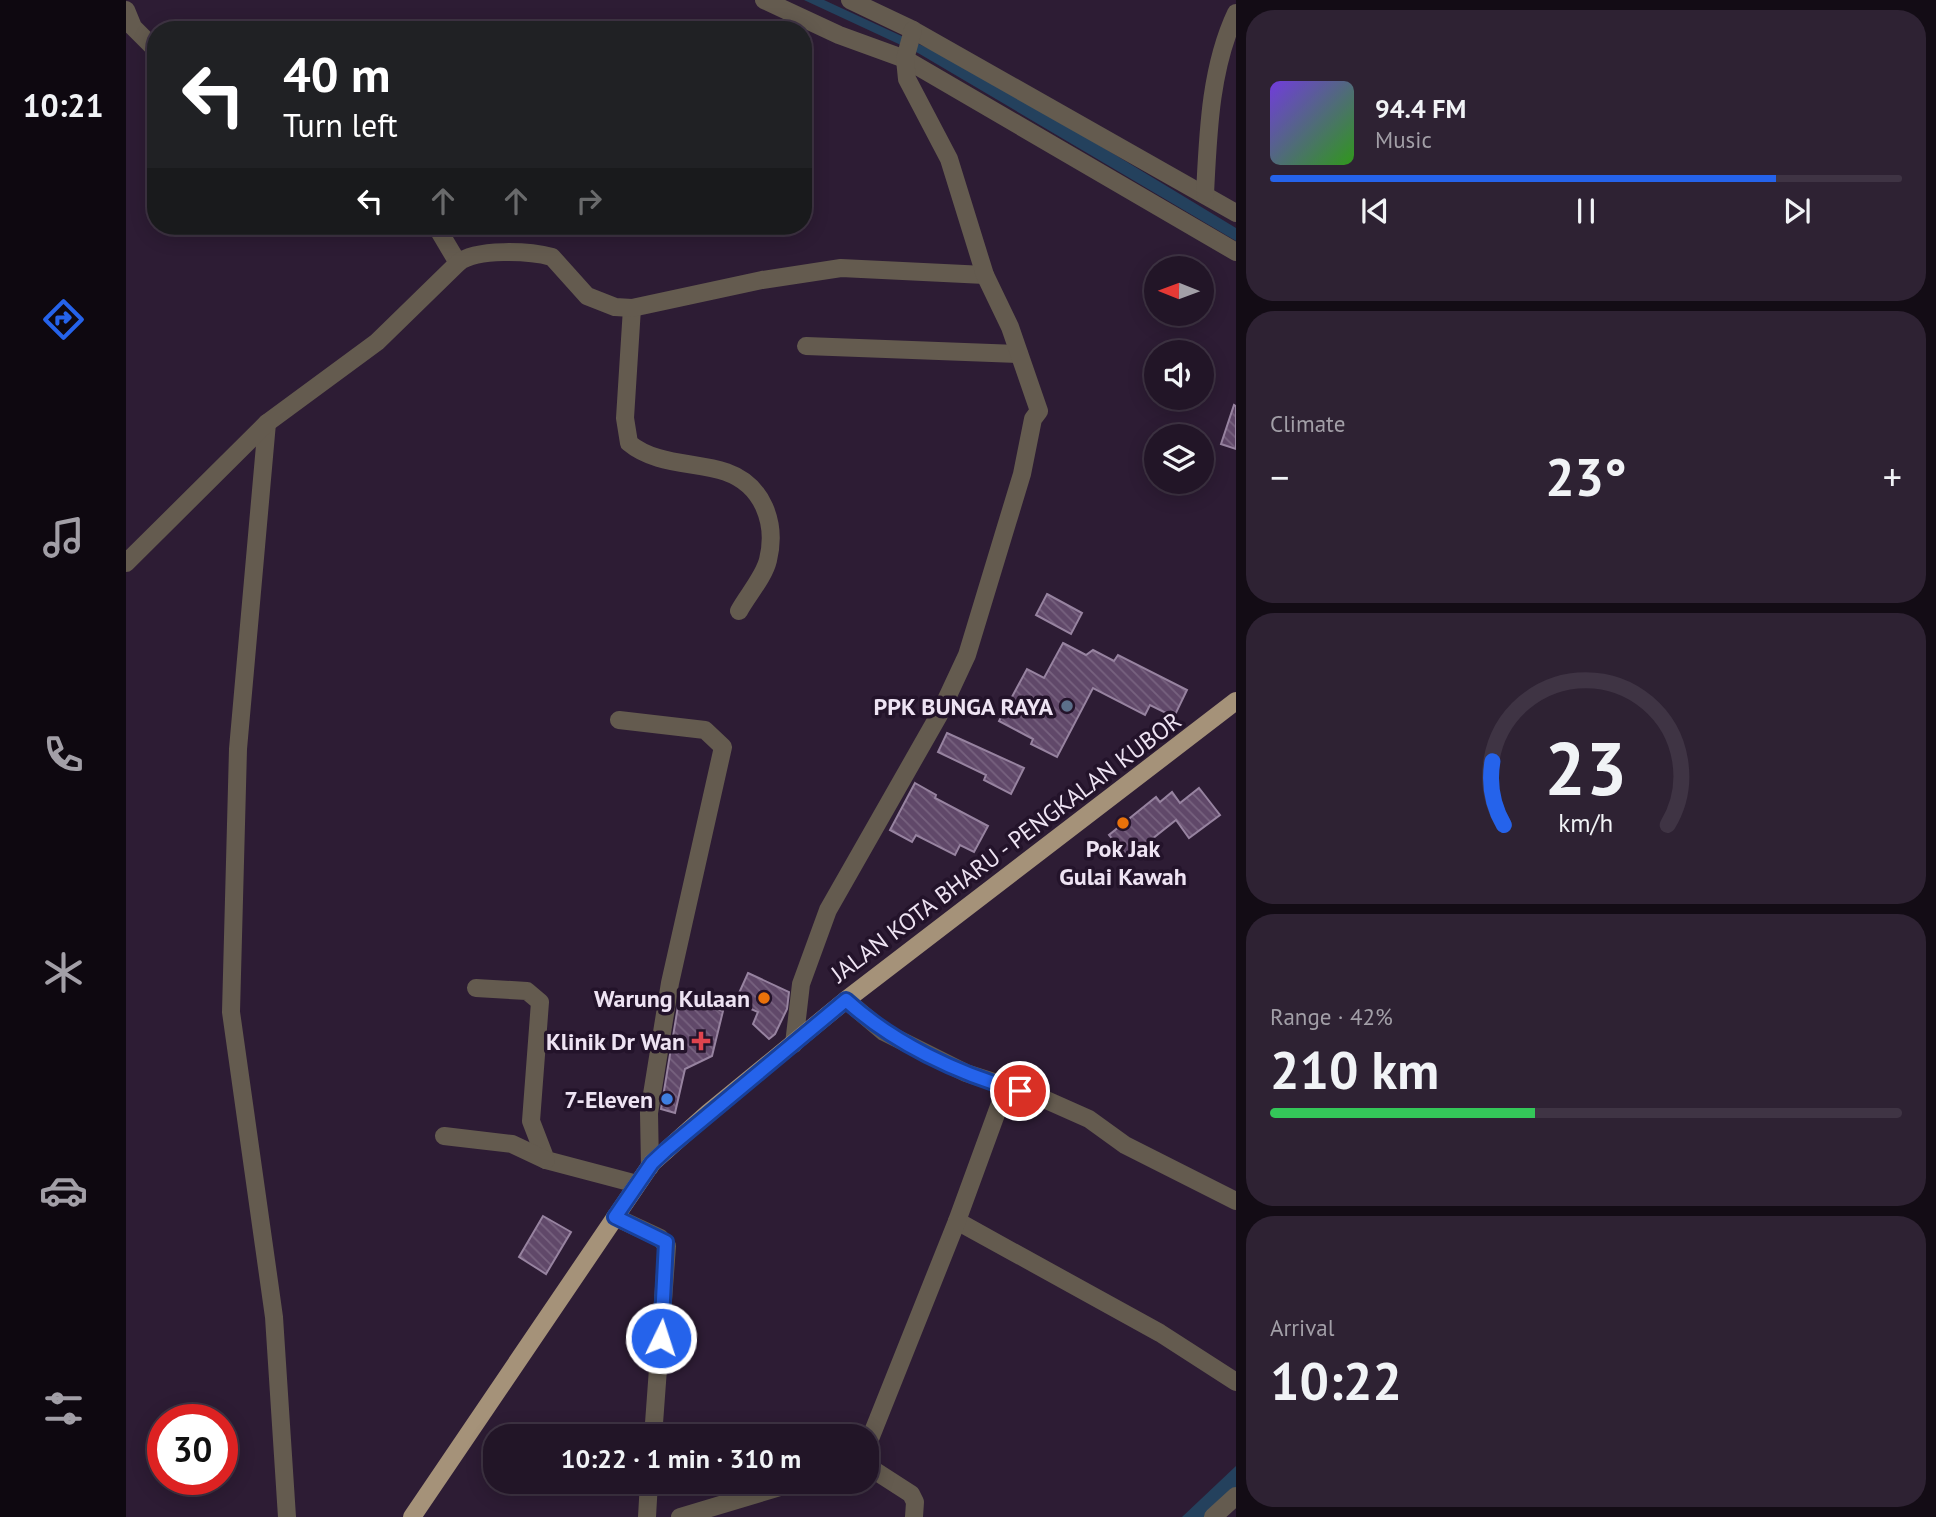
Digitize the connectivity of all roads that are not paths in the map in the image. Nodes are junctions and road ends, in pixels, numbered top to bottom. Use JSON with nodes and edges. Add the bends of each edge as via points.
{"nodes":[{"id":1,"x":764,"y":0,"type":"edge"},
{"id":2,"x":856,"y":1,"type":"edge"},
{"id":3,"x":126,"y":10,"type":"edge"},
{"id":4,"x":1236,"y":13,"type":"edge"},
{"id":5,"x":808,"y":21,"type":"edge"},
{"id":6,"x":812,"y":23,"type":"edge"},
{"id":7,"x":147,"y":41,"type":"edge"},
{"id":8,"x":908,"y":44,"type":"junction"},
{"id":9,"x":1205,"y":194,"type":"junction"},
{"id":10,"x":1236,"y":213,"type":"edge"},
{"id":11,"x":441,"y":235,"type":"edge"},
{"id":12,"x":1236,"y":252,"type":"edge"},
{"id":13,"x":458,"y":263,"type":"junction"},
{"id":14,"x":985,"y":275,"type":"junction"},
{"id":15,"x":632,"y":308,"type":"junction"},
{"id":16,"x":806,"y":346,"type":"dead end"},
{"id":17,"x":1019,"y":354,"type":"junction"},
{"id":18,"x":267,"y":424,"type":"junction"},
{"id":19,"x":126,"y":563,"type":"edge"},
{"id":20,"x":738,"y":611,"type":"dead end"},
{"id":21,"x":1236,"y":701,"type":"edge"},
{"id":22,"x":619,"y":720,"type":"dead end"},
{"id":23,"x":476,"y":988,"type":"dead end"},
{"id":24,"x":846,"y":1000,"type":"junction"},
{"id":25,"x":794,"y":1044,"type":"junction"},
{"id":26,"x":1006,"y":1087,"type":"junction"},
{"id":27,"x":444,"y":1136,"type":"dead end"},
{"id":28,"x":546,"y":1160,"type":"junction"},
{"id":29,"x":650,"y":1167,"type":"junction"},
{"id":30,"x":637,"y":1184,"type":"junction"},
{"id":31,"x":1236,"y":1201,"type":"edge"},
{"id":32,"x":615,"y":1217,"type":"junction"},
{"id":33,"x":957,"y":1221,"type":"junction"},
{"id":34,"x":1236,"y":1382,"type":"edge"},
{"id":35,"x":654,"y":1424,"type":"edge"},
{"id":36,"x":876,"y":1424,"type":"edge"},
{"id":37,"x":879,"y":1473,"type":"edge"},
{"id":38,"x":648,"y":1494,"type":"edge"},
{"id":39,"x":757,"y":1494,"type":"edge"},
{"id":40,"x":1236,"y":1496,"type":"edge"},
{"id":41,"x":287,"y":1517,"type":"edge"},
{"id":42,"x":412,"y":1517,"type":"edge"},
{"id":43,"x":646,"y":1517,"type":"edge"},
{"id":44,"x":680,"y":1517,"type":"edge"},
{"id":45,"x":914,"y":1517,"type":"edge"},
{"id":46,"x":1213,"y":1517,"type":"edge"}],
"edges":[{"from":1,"to":5,"type":"street"},
{"from":2,"to":8,"type":"street"},
{"from":3,"to":7,"type":"street","via":[[133,27]]},
{"from":4,"to":9,"type":"street","via":[[1222,54],[1208,125]]},
{"from":6,"to":8,"type":"street","via":[[839,36]]},
{"from":8,"to":9,"type":"street"},
{"from":8,"to":12,"type":"street"},
{"from":8,"to":14,"type":"street","via":[[907,79],[949,159]]},
{"from":9,"to":10,"type":"street"},
{"from":11,"to":13,"type":"street"},
{"from":13,"to":15,"type":"street","via":[[474,254],[544,254],[557,259],[587,296]]},
{"from":13,"to":18,"type":"street","via":[[377,342]]},
{"from":14,"to":15,"type":"street","via":[[841,268]]},
{"from":14,"to":17,"type":"street"},
{"from":15,"to":20,"type":"street","via":[[625,424],[629,443],[654,456],[728,473],[754,488],[770,517],[768,561]]},
{"from":16,"to":17,"type":"street"},
{"from":17,"to":25,"type":"street","via":[[1039,411],[967,654],[932,727],[828,910],[801,984]]},
{"from":18,"to":19,"type":"street"},
{"from":18,"to":41,"type":"street","via":[[238,749],[231,1012],[274,1317]]},
{"from":21,"to":24,"type":"main road","name":"JALAN KOTA BHARU - PENGKALAN KUBOR"},
{"from":22,"to":29,"type":"street","via":[[705,730],[723,747],[670,983],[649,1121]]},
{"from":23,"to":28,"type":"street","via":[[527,991],[540,1002],[531,1121]]},
{"from":24,"to":25,"type":"main road","name":"JALAN KOTA BHARU - PENGKALAN KUBOR"},
{"from":24,"to":26,"type":"street","via":[[884,1031],[966,1073]]},
{"from":25,"to":29,"type":"main road","name":"JALAN KOTA BHARU - PENGKALAN KUBOR","via":[[708,1112]]},
{"from":26,"to":31,"type":"street","via":[[1089,1119],[1125,1145]]},
{"from":26,"to":33,"type":"street"},
{"from":27,"to":28,"type":"street","via":[[512,1144]]},
{"from":28,"to":30,"type":"street"},
{"from":29,"to":30,"type":"main road","name":"JALAN KOTA BHARU - PENGKALAN KUBOR"},
{"from":30,"to":32,"type":"main road","name":"JALAN KOTA BHARU - PENGKALAN KUBOR"},
{"from":32,"to":35,"type":"street","via":[[660,1238],[667,1246]]},
{"from":32,"to":42,"type":"main road","name":"JALAN KOTA BHARU - PENGKALAN KUBOR"},
{"from":33,"to":34,"type":"street","via":[[1160,1332]]},
{"from":33,"to":36,"type":"street"},
{"from":37,"to":45,"type":"street","via":[[911,1494]]},
{"from":38,"to":43,"type":"street"},
{"from":39,"to":44,"type":"street"},
{"from":40,"to":46,"type":"street"}]}
